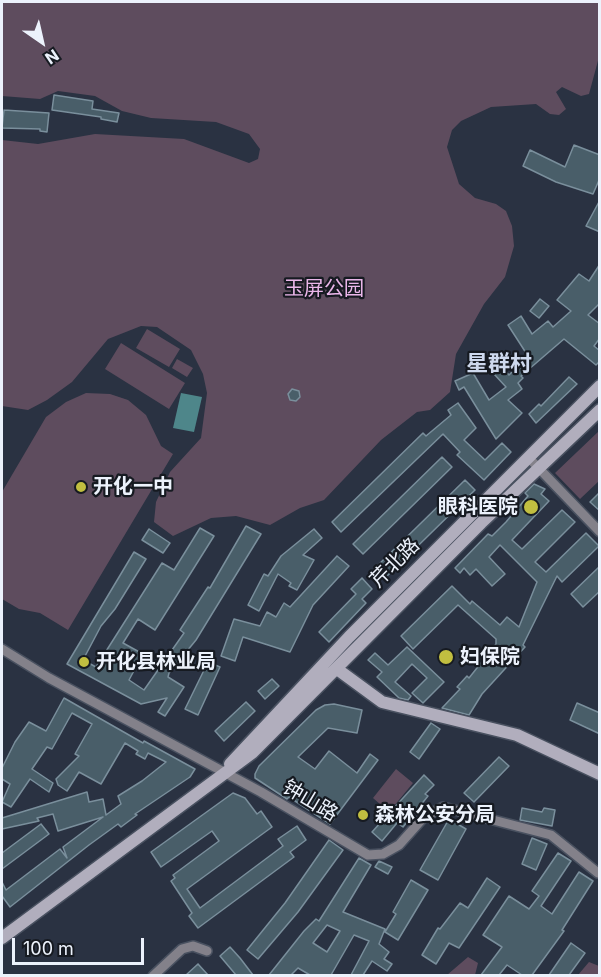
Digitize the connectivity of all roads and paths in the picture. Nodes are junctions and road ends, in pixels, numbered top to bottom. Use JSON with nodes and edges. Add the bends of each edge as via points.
{"nodes":[{"id":1,"x":600,"y":386,"type":"edge"},
{"id":2,"x":600,"y":410,"type":"edge"},
{"id":3,"x":528,"y":457,"type":"junction"},
{"id":4,"x":539,"y":468,"type":"junction"},
{"id":5,"x":600,"y":532,"type":"edge"},
{"id":6,"x":349,"y":637,"type":"junction"},
{"id":7,"x":360,"y":647,"type":"junction"},
{"id":8,"x":2,"y":649,"type":"edge"},
{"id":9,"x":337,"y":669,"type":"junction"},
{"id":10,"x":224,"y":772,"type":"junction"},
{"id":11,"x":600,"y":774,"type":"edge"},
{"id":12,"x":598,"y":873,"type":"edge"},
{"id":13,"x":2,"y":938,"type":"edge"},
{"id":14,"x":207,"y":951,"type":"dead end"},
{"id":15,"x":153,"y":975,"type":"edge"}],
"edges":[{"from":1,"to":3,"type":"main road","name":"芹北路"},
{"from":2,"to":4,"type":"main road","name":"芹北路"},
{"from":3,"to":4,"type":"street"},
{"from":3,"to":6,"type":"main road","name":"芹北路"},
{"from":4,"to":5,"type":"street"},
{"from":4,"to":7,"type":"main road","name":"芹北路"},
{"from":6,"to":7,"type":"main road"},
{"from":6,"to":10,"type":"main road","name":"芹北路"},
{"from":7,"to":9,"type":"main road","name":"芹北路"},
{"from":8,"to":10,"type":"street","name":"钟山路"},
{"from":9,"to":10,"type":"main road","name":"芹北路","via":[[252,753]]},
{"from":9,"to":11,"type":"main road","via":[[382,702],[517,735]]},
{"from":10,"to":12,"type":"street","name":"钟山路","via":[[368,855],[383,855],[399,845],[424,817],[443,807],[551,835]]},
{"from":10,"to":13,"type":"main road","name":"芹北路"},
{"from":14,"to":15,"type":"street","via":[[192,946],[182,949]]}]}
